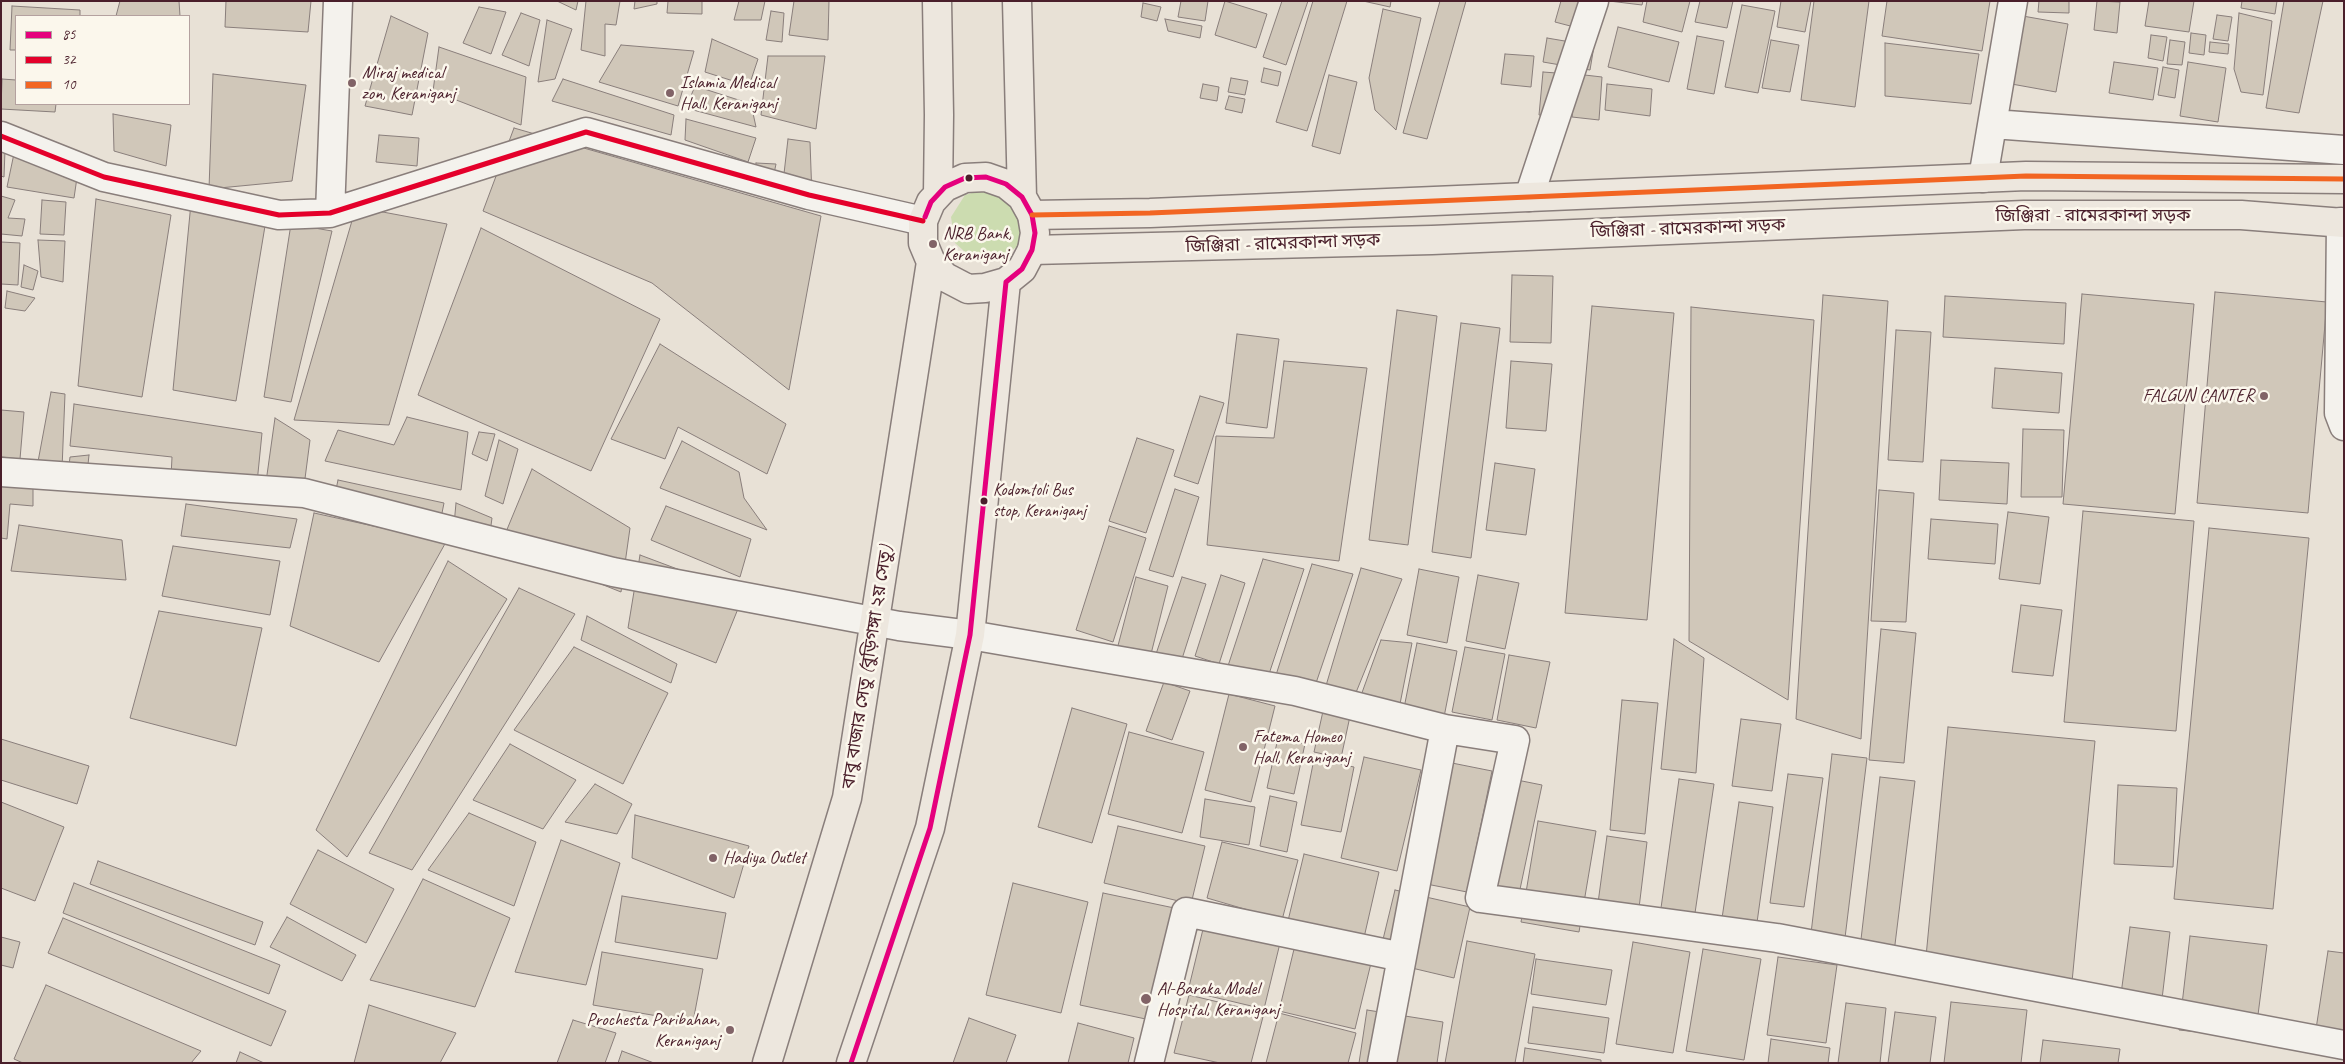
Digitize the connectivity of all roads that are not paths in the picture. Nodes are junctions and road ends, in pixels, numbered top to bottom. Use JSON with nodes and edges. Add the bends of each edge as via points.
{"nodes":[{"id":1,"x":338,"y":1,"type":"edge"},
{"id":2,"x":937,"y":1,"type":"edge"},
{"id":3,"x":1017,"y":1,"type":"edge"},
{"id":4,"x":1594,"y":1,"type":"edge"},
{"id":5,"x":2013,"y":1,"type":"edge"},
{"id":6,"x":1993,"y":124,"type":"junction"},
{"id":7,"x":1,"y":136,"type":"edge"},
{"id":8,"x":2344,"y":150,"type":"edge"},
{"id":9,"x":1983,"y":178,"type":"junction"},
{"id":10,"x":2344,"y":179,"type":"edge"},
{"id":11,"x":938,"y":194,"type":"junction"},
{"id":12,"x":1529,"y":196,"type":"junction"},
{"id":13,"x":1027,"y":206,"type":"junction"},
{"id":14,"x":330,"y":213,"type":"junction"},
{"id":15,"x":923,"y":222,"type":"junction"},
{"id":16,"x":2342,"y":222,"type":"edge"},
{"id":17,"x":1032,"y":250,"type":"junction"},
{"id":18,"x":931,"y":262,"type":"junction"},
{"id":19,"x":1006,"y":282,"type":"junction"},
{"id":20,"x":2344,"y":426,"type":"edge"},
{"id":21,"x":1,"y":472,"type":"edge"},
{"id":22,"x":970,"y":635,"type":"junction"},
{"id":23,"x":1445,"y":729,"type":"junction"},
{"id":24,"x":1402,"y":957,"type":"junction"},
{"id":25,"x":2344,"y":1045,"type":"edge"},
{"id":26,"x":767,"y":1063,"type":"edge"},
{"id":27,"x":851,"y":1063,"type":"edge"},
{"id":28,"x":1149,"y":1063,"type":"edge"},
{"id":29,"x":1382,"y":1063,"type":"edge"}],
"edges":[{"from":1,"to":14,"type":"street"},
{"from":2,"to":11,"type":"main road"},
{"from":3,"to":13,"type":"main road"},
{"from":4,"to":12,"type":"street"},
{"from":5,"to":6,"type":"street"},
{"from":6,"to":8,"type":"street"},
{"from":6,"to":9,"type":"street"},
{"from":7,"to":14,"type":"street","via":[[104,177],[279,215]]},
{"from":9,"to":10,"type":"main road","name":"জিঞ্জিরা - রামেরকান্দা সড়ক","via":[[2243,176]]},
{"from":9,"to":12,"type":"main road","name":"জিঞ্জিরা - রামেরকান্দা সড়ক"},
{"from":11,"to":13,"type":"main road","via":[[965,178],[986,177],[1006,184]]},
{"from":11,"to":15,"type":"main road"},
{"from":12,"to":13,"type":"main road","name":"জিঞ্জিরা - রামেরকান্দা সড়ক","via":[[1150,213]]},
{"from":13,"to":17,"type":"main road","via":[[1035,233]]},
{"from":14,"to":15,"type":"street","via":[[586,132],[809,195]]},
{"from":15,"to":18,"type":"main road","via":[[923,243]]},
{"from":16,"to":17,"type":"main road","name":"জিঞ্জিরা - রামেরকান্দা সড়ক","via":[[2241,215],[2024,215],[1432,240]]},
{"from":16,"to":20,"type":"street","via":[[2339,413]]},
{"from":17,"to":19,"type":"main road","via":[[1022,269]]},
{"from":18,"to":19,"type":"main road","via":[[945,278],[968,289]]},
{"from":18,"to":26,"type":"main road","name":"বাবু বাজার সেতু (বুড়িগঙ্গা ২য় সেতু)","via":[[847,798]]},
{"from":19,"to":22,"type":"main road"},
{"from":21,"to":22,"type":"street","via":[[304,493],[613,572],[899,626]]},
{"from":22,"to":23,"type":"street","via":[[1295,691]]},
{"from":22,"to":27,"type":"main road","via":[[930,828]]},
{"from":23,"to":24,"type":"street"},
{"from":23,"to":25,"type":"street","via":[[1515,740],[1480,898],[1777,938]]},
{"from":24,"to":28,"type":"street","via":[[1186,912]]},
{"from":24,"to":29,"type":"street"}]}
